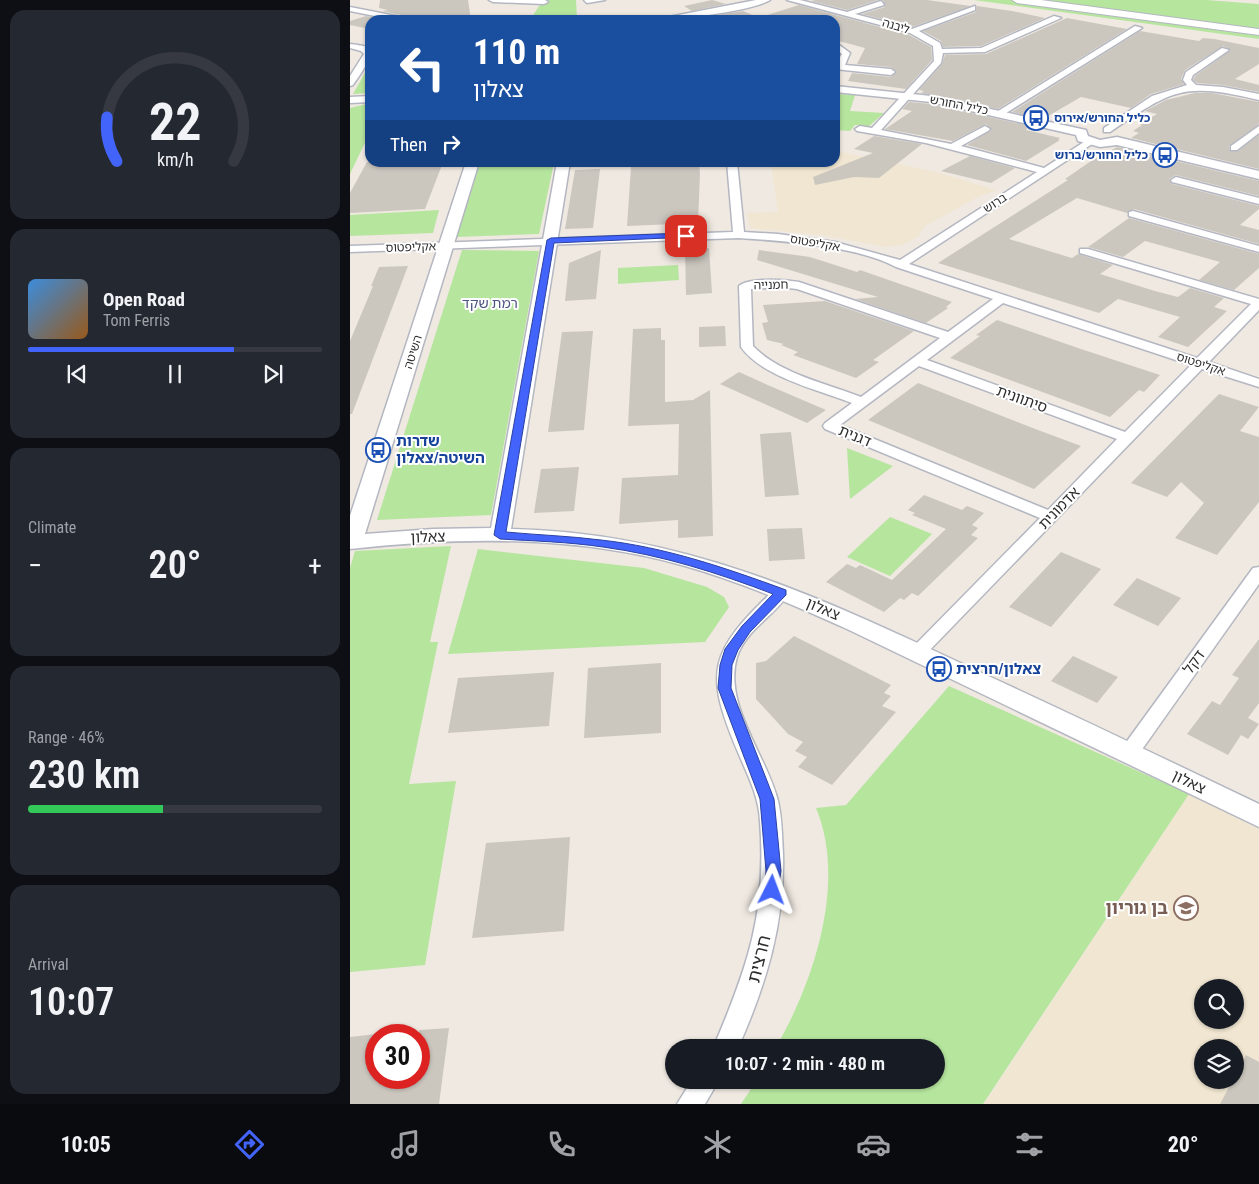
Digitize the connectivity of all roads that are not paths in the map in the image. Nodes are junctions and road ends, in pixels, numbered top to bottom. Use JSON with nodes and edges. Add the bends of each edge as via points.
{"nodes":[{"id":1,"x":493,"y":0,"type":"edge"},
{"id":2,"x":601,"y":0,"type":"edge"},
{"id":3,"x":766,"y":0,"type":"edge"},
{"id":4,"x":791,"y":0,"type":"edge"},
{"id":5,"x":1017,"y":0,"type":"edge"},
{"id":6,"x":1041,"y":0,"type":"edge"},
{"id":7,"x":587,"y":1,"type":"edge"},
{"id":8,"x":358,"y":2,"type":"dead end"},
{"id":9,"x":544,"y":2,"type":"dead end"},
{"id":10,"x":881,"y":2,"type":"dead end"},
{"id":11,"x":350,"y":4,"type":"edge"},
{"id":12,"x":972,"y":8,"type":"dead end"},
{"id":13,"x":350,"y":9,"type":"edge"},
{"id":14,"x":848,"y":14,"type":"junction"},
{"id":15,"x":381,"y":15,"type":"edge"},
{"id":16,"x":691,"y":15,"type":"edge"},
{"id":17,"x":840,"y":16,"type":"edge"},
{"id":18,"x":1057,"y":18,"type":"dead end"},
{"id":19,"x":1138,"y":28,"type":"dead end"},
{"id":20,"x":1259,"y":30,"type":"edge"},
{"id":21,"x":913,"y":31,"type":"junction"},
{"id":22,"x":350,"y":46,"type":"edge"},
{"id":23,"x":840,"y":48,"type":"edge"},
{"id":24,"x":365,"y":50,"type":"edge"},
{"id":25,"x":1225,"y":50,"type":"dead end"},
{"id":26,"x":939,"y":51,"type":"junction"},
{"id":27,"x":365,"y":58,"type":"edge"},
{"id":28,"x":840,"y":64,"type":"edge"},
{"id":29,"x":840,"y":67,"type":"edge"},
{"id":30,"x":891,"y":72,"type":"dead end"},
{"id":31,"x":351,"y":79,"type":"edge"},
{"id":32,"x":1194,"y":88,"type":"junction"},
{"id":33,"x":840,"y":89,"type":"edge"},
{"id":34,"x":906,"y":95,"type":"junction"},
{"id":35,"x":1259,"y":97,"type":"edge"},
{"id":36,"x":365,"y":99,"type":"edge"},
{"id":37,"x":350,"y":100,"type":"edge"},
{"id":38,"x":1000,"y":113,"type":"junction"},
{"id":39,"x":860,"y":129,"type":"dead end"},
{"id":40,"x":986,"y":129,"type":"dead end"},
{"id":41,"x":1107,"y":130,"type":"junction"},
{"id":42,"x":874,"y":132,"type":"junction"},
{"id":43,"x":1257,"y":132,"type":"edge"},
{"id":44,"x":1086,"y":137,"type":"junction"},
{"id":45,"x":1117,"y":141,"type":"junction"},
{"id":46,"x":952,"y":147,"type":"junction"},
{"id":47,"x":1234,"y":148,"type":"dead end"},
{"id":48,"x":471,"y":167,"type":"edge"},
{"id":49,"x":563,"y":167,"type":"edge"},
{"id":50,"x":732,"y":167,"type":"edge"},
{"id":51,"x":1045,"y":171,"type":"junction"},
{"id":52,"x":1259,"y":175,"type":"edge"},
{"id":53,"x":1176,"y":180,"type":"dead end"},
{"id":54,"x":1259,"y":201,"type":"edge"},
{"id":55,"x":1133,"y":214,"type":"dead end"},
{"id":56,"x":739,"y":235,"type":"junction"},
{"id":57,"x":551,"y":240,"type":"junction"},
{"id":58,"x":447,"y":245,"type":"junction"},
{"id":59,"x":350,"y":249,"type":"edge"},
{"id":60,"x":1259,"y":249,"type":"edge"},
{"id":61,"x":1084,"y":252,"type":"dead end"},
{"id":62,"x":900,"y":266,"type":"junction"},
{"id":63,"x":1001,"y":299,"type":"junction"},
{"id":64,"x":1259,"y":303,"type":"edge"},
{"id":65,"x":949,"y":338,"type":"junction"},
{"id":66,"x":917,"y":361,"type":"junction"},
{"id":67,"x":1200,"y":363,"type":"junction"},
{"id":68,"x":1259,"y":382,"type":"edge"},
{"id":69,"x":862,"y":402,"type":"junction"},
{"id":70,"x":1127,"y":438,"type":"junction"},
{"id":71,"x":1050,"y":516,"type":"junction"},
{"id":72,"x":500,"y":535,"type":"junction"},
{"id":73,"x":351,"y":542,"type":"edge"},
{"id":74,"x":1259,"y":572,"type":"edge"},
{"id":75,"x":781,"y":593,"type":"junction"},
{"id":76,"x":918,"y":652,"type":"junction"},
{"id":77,"x":1129,"y":753,"type":"junction"},
{"id":78,"x":1259,"y":816,"type":"edge"},
{"id":79,"x":729,"y":1039,"type":"edge"},
{"id":80,"x":701,"y":1089,"type":"edge"},
{"id":81,"x":690,"y":1104,"type":"edge"}],
"edges":[{"from":1,"to":9,"type":"street"},
{"from":2,"to":7,"type":"street"},
{"from":3,"to":16,"type":"street"},
{"from":4,"to":14,"type":"street","name":"ליבנה"},
{"from":5,"to":20,"type":"main road"},
{"from":6,"to":20,"type":"main road"},
{"from":8,"to":11,"type":"street"},
{"from":10,"to":14,"type":"street"},
{"from":12,"to":21,"type":"street"},
{"from":13,"to":15,"type":"street"},
{"from":14,"to":17,"type":"street"},
{"from":14,"to":21,"type":"street","name":"ליבנה"},
{"from":18,"to":26,"type":"street","via":[[982,50]]},
{"from":19,"to":38,"type":"street"},
{"from":21,"to":26,"type":"street","name":"ליבנה","via":[[932,40]]},
{"from":22,"to":24,"type":"street"},
{"from":23,"to":28,"type":"street","via":[[846,53]]},
{"from":25,"to":32,"type":"street","via":[[1189,74],[1187,80]]},
{"from":26,"to":34,"type":"street","via":[[938,60]]},
{"from":27,"to":31,"type":"street"},
{"from":29,"to":30,"type":"street"},
{"from":32,"to":35,"type":"street"},
{"from":32,"to":41,"type":"street","via":[[1164,94]]},
{"from":33,"to":34,"type":"street","name":"כליל החורש"},
{"from":34,"to":38,"type":"street","name":"כליל החורש"},
{"from":34,"to":42,"type":"street"},
{"from":36,"to":37,"type":"street"},
{"from":38,"to":44,"type":"street","name":"כליל החורש"},
{"from":39,"to":42,"type":"street"},
{"from":40,"to":46,"type":"street"},
{"from":41,"to":44,"type":"street","via":[[1090,130]]},
{"from":41,"to":45,"type":"street","via":[[1118,135]]},
{"from":42,"to":46,"type":"street"},
{"from":43,"to":47,"type":"street"},
{"from":44,"to":45,"type":"street","via":[[1105,143]]},
{"from":44,"to":51,"type":"street","name":"ברוש"},
{"from":45,"to":52,"type":"street"},
{"from":46,"to":51,"type":"street"},
{"from":48,"to":58,"type":"street","name":"השיטה"},
{"from":49,"to":57,"type":"street"},
{"from":50,"to":56,"type":"street"},
{"from":51,"to":62,"type":"street","name":"ברוש"},
{"from":53,"to":54,"type":"street"},
{"from":55,"to":60,"type":"street"},
{"from":56,"to":57,"type":"street","name":"אקליפטוס"},
{"from":56,"to":62,"type":"street","name":"אקליפטוס","via":[[835,245],[892,260]]},
{"from":57,"to":58,"type":"street","name":"אקליפטוס"},
{"from":57,"to":72,"type":"street"},
{"from":58,"to":59,"type":"street","name":"אקליפטוס"},
{"from":58,"to":73,"type":"street","name":"השיטה"},
{"from":61,"to":64,"type":"street"},
{"from":62,"to":63,"type":"street","name":"אקליפטוס"},
{"from":63,"to":65,"type":"street","name":"דגנית"},
{"from":63,"to":67,"type":"street","name":"אקליפטוס"},
{"from":64,"to":67,"type":"street","name":"אדמונית"},
{"from":65,"to":66,"type":"street","name":"דגנית"},
{"from":65,"to":69,"type":"street","name":"חמנייה","via":[[802,287],[780,283],[745,286],[747,347],[755,357]]},
{"from":66,"to":69,"type":"street","name":"דגנית"},
{"from":66,"to":70,"type":"street","name":"סיתוונית"},
{"from":67,"to":68,"type":"street","name":"אקליפטוס"},
{"from":67,"to":70,"type":"street","name":"אדמונית"},
{"from":69,"to":71,"type":"street","name":"דגנית","via":[[830,426]]},
{"from":70,"to":71,"type":"street","name":"אדמונית"},
{"from":71,"to":76,"type":"street","name":"אדמונית"},
{"from":72,"to":73,"type":"street","name":"צאלון"},
{"from":72,"to":75,"type":"street","name":"צאלון","via":[[602,543],[644,551],[718,569]]},
{"from":74,"to":77,"type":"street","name":"דקל"},
{"from":75,"to":76,"type":"street","name":"צאלון"},
{"from":75,"to":79,"type":"street","name":"חרצית","via":[[746,629],[732,649],[726,665],[724,688],[767,799],[774,871],[761,960],[749,999]]},
{"from":76,"to":77,"type":"street","name":"צאלון"},
{"from":77,"to":78,"type":"street","name":"צאלון"},
{"from":80,"to":81,"type":"street"}]}
